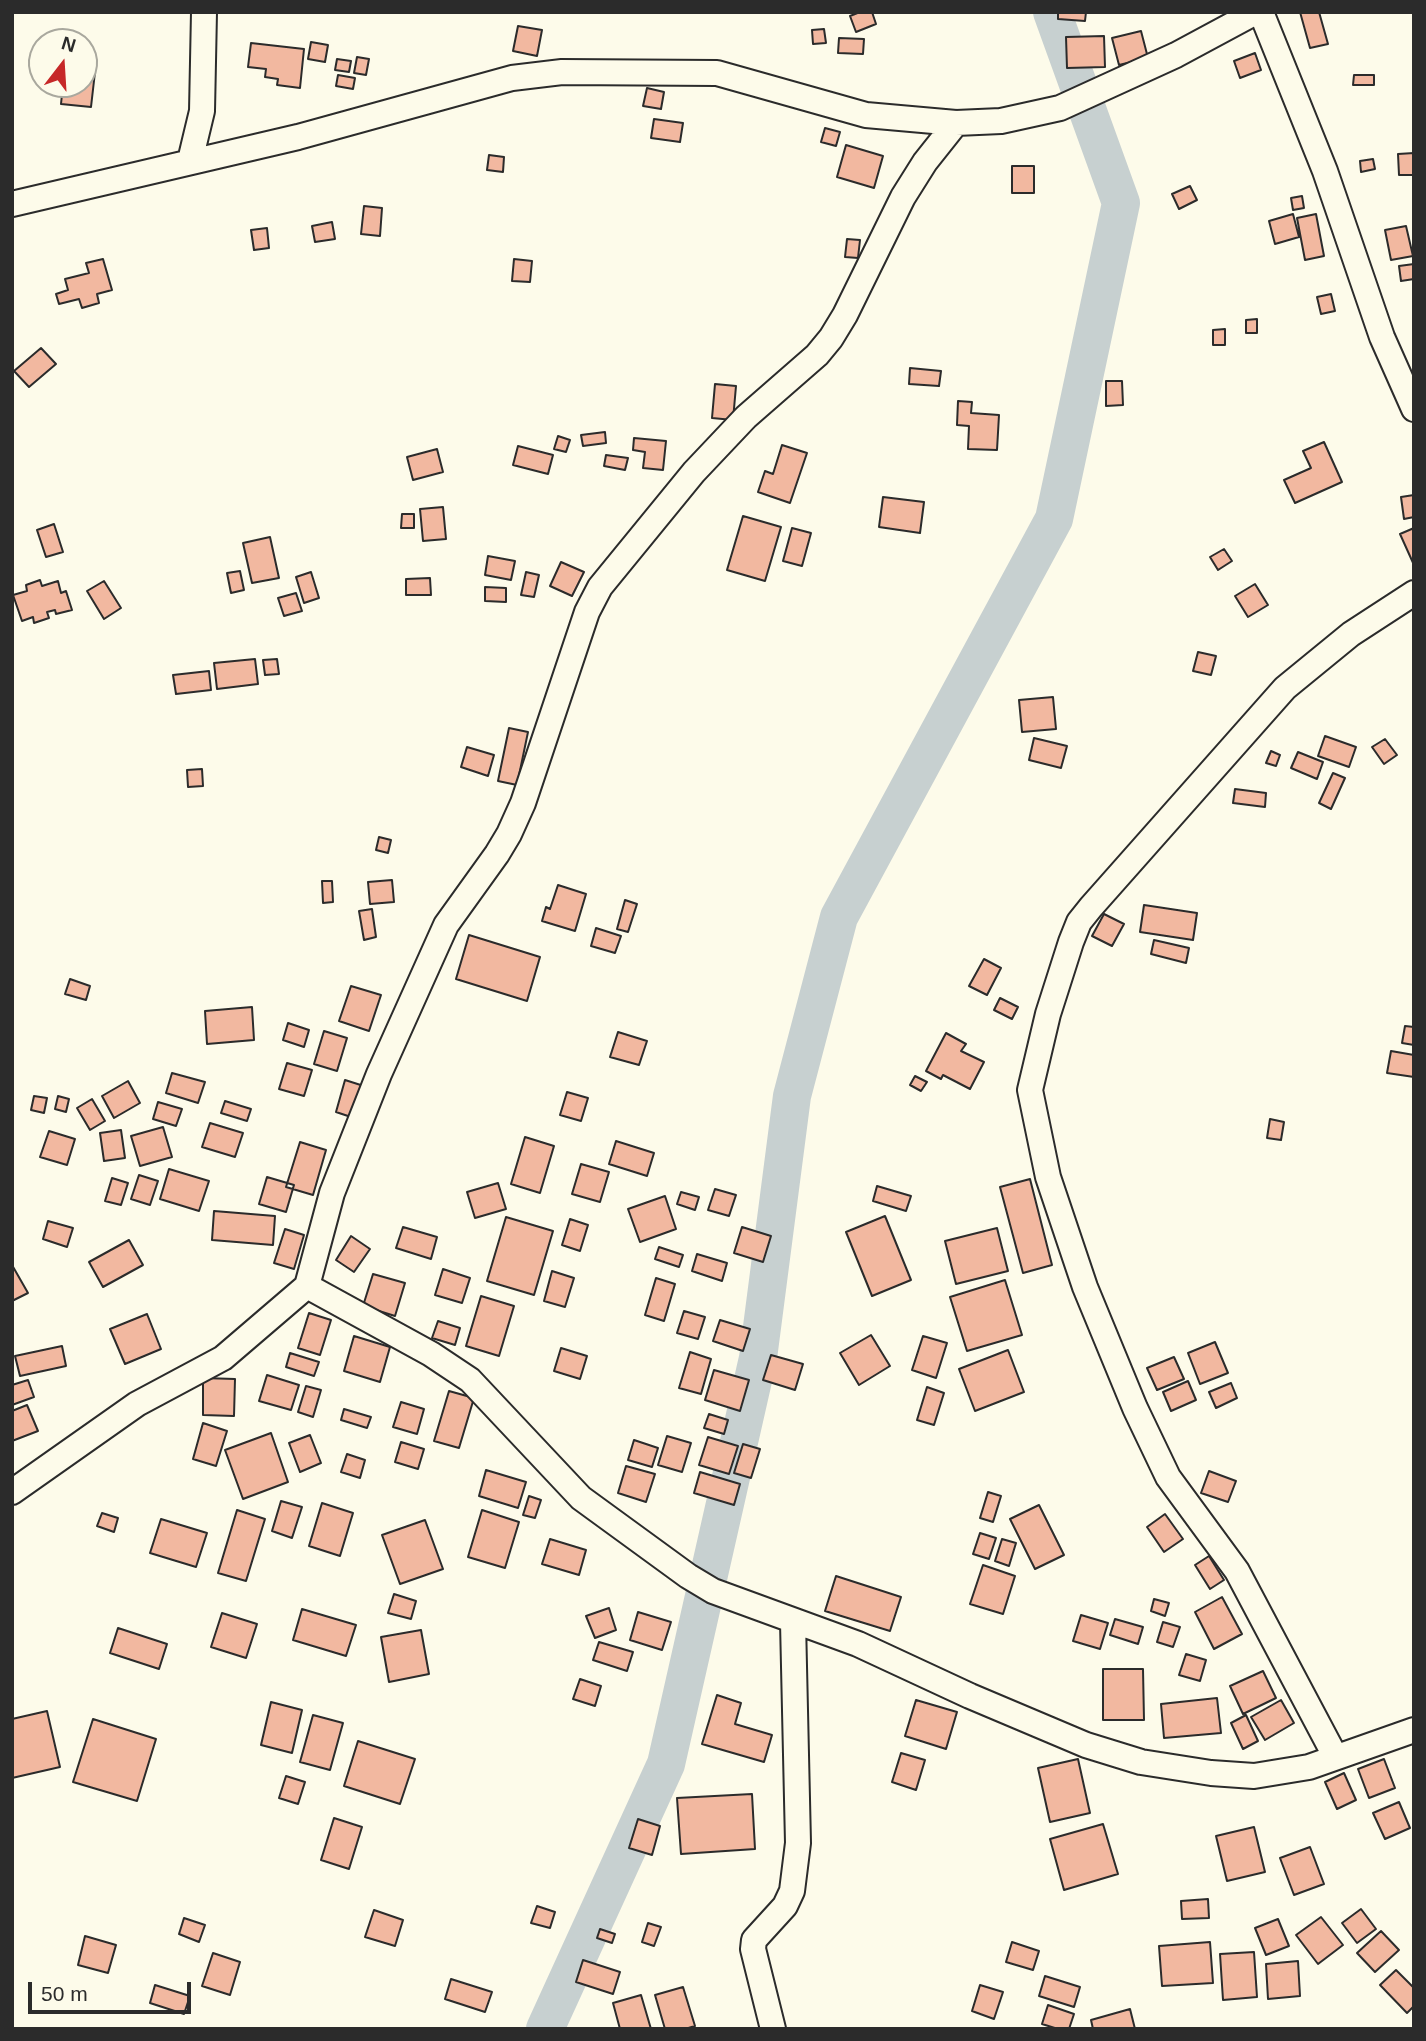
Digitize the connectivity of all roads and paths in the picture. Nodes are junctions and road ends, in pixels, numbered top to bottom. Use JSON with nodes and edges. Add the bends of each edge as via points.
{"nodes":[{"id":1,"x":204,"y":12,"type":"edge"},
{"id":2,"x":1258,"y":12,"type":"edge"},
{"id":3,"x":956,"y":123,"type":"junction"},
{"id":4,"x":190,"y":161,"type":"junction"},
{"id":5,"x":12,"y":204,"type":"edge"},
{"id":6,"x":1414,"y":408,"type":"edge"},
{"id":7,"x":1414,"y":593,"type":"edge"},
{"id":8,"x":307,"y":1286,"type":"junction"},
{"id":9,"x":12,"y":1492,"type":"edge"},
{"id":10,"x":793,"y":1622,"type":"junction"},
{"id":11,"x":1414,"y":1730,"type":"edge"},
{"id":12,"x":1335,"y":1756,"type":"junction"},
{"id":13,"x":773,"y":2029,"type":"edge"}],
"edges":[{"from":1,"to":4,"type":"street","via":[[202,111]]},
{"from":2,"to":3,"type":"street","via":[[1059,108],[1001,121]]},
{"from":2,"to":6,"type":"street","via":[[1325,171],[1382,337]]},
{"from":3,"to":4,"type":"street","via":[[866,115],[717,73],[562,72],[512,78],[298,137]]},
{"from":3,"to":8,"type":"street","via":[[903,197],[831,338],[694,472],[600,587],[587,612],[509,834],[446,925],[379,1074],[332,1193]]},
{"from":4,"to":5,"type":"street"},
{"from":7,"to":12,"type":"street","via":[[1351,634],[1284,688],[1079,922],[1048,1014],[1030,1090],[1048,1177],[1085,1287],[1135,1408],[1168,1476],[1237,1571]]},
{"from":8,"to":9,"type":"street","via":[[223,1358],[137,1404]]},
{"from":8,"to":10,"type":"street","via":[[470,1380],[581,1498],[688,1576],[713,1591]]},
{"from":10,"to":12,"type":"street","via":[[858,1644],[1086,1745],[1141,1762],[1254,1776],[1309,1767]]},
{"from":10,"to":13,"type":"street","via":[[798,1843],[792,1891],[785,1906],[754,1940],[753,1949]]},
{"from":11,"to":12,"type":"street"}]}
